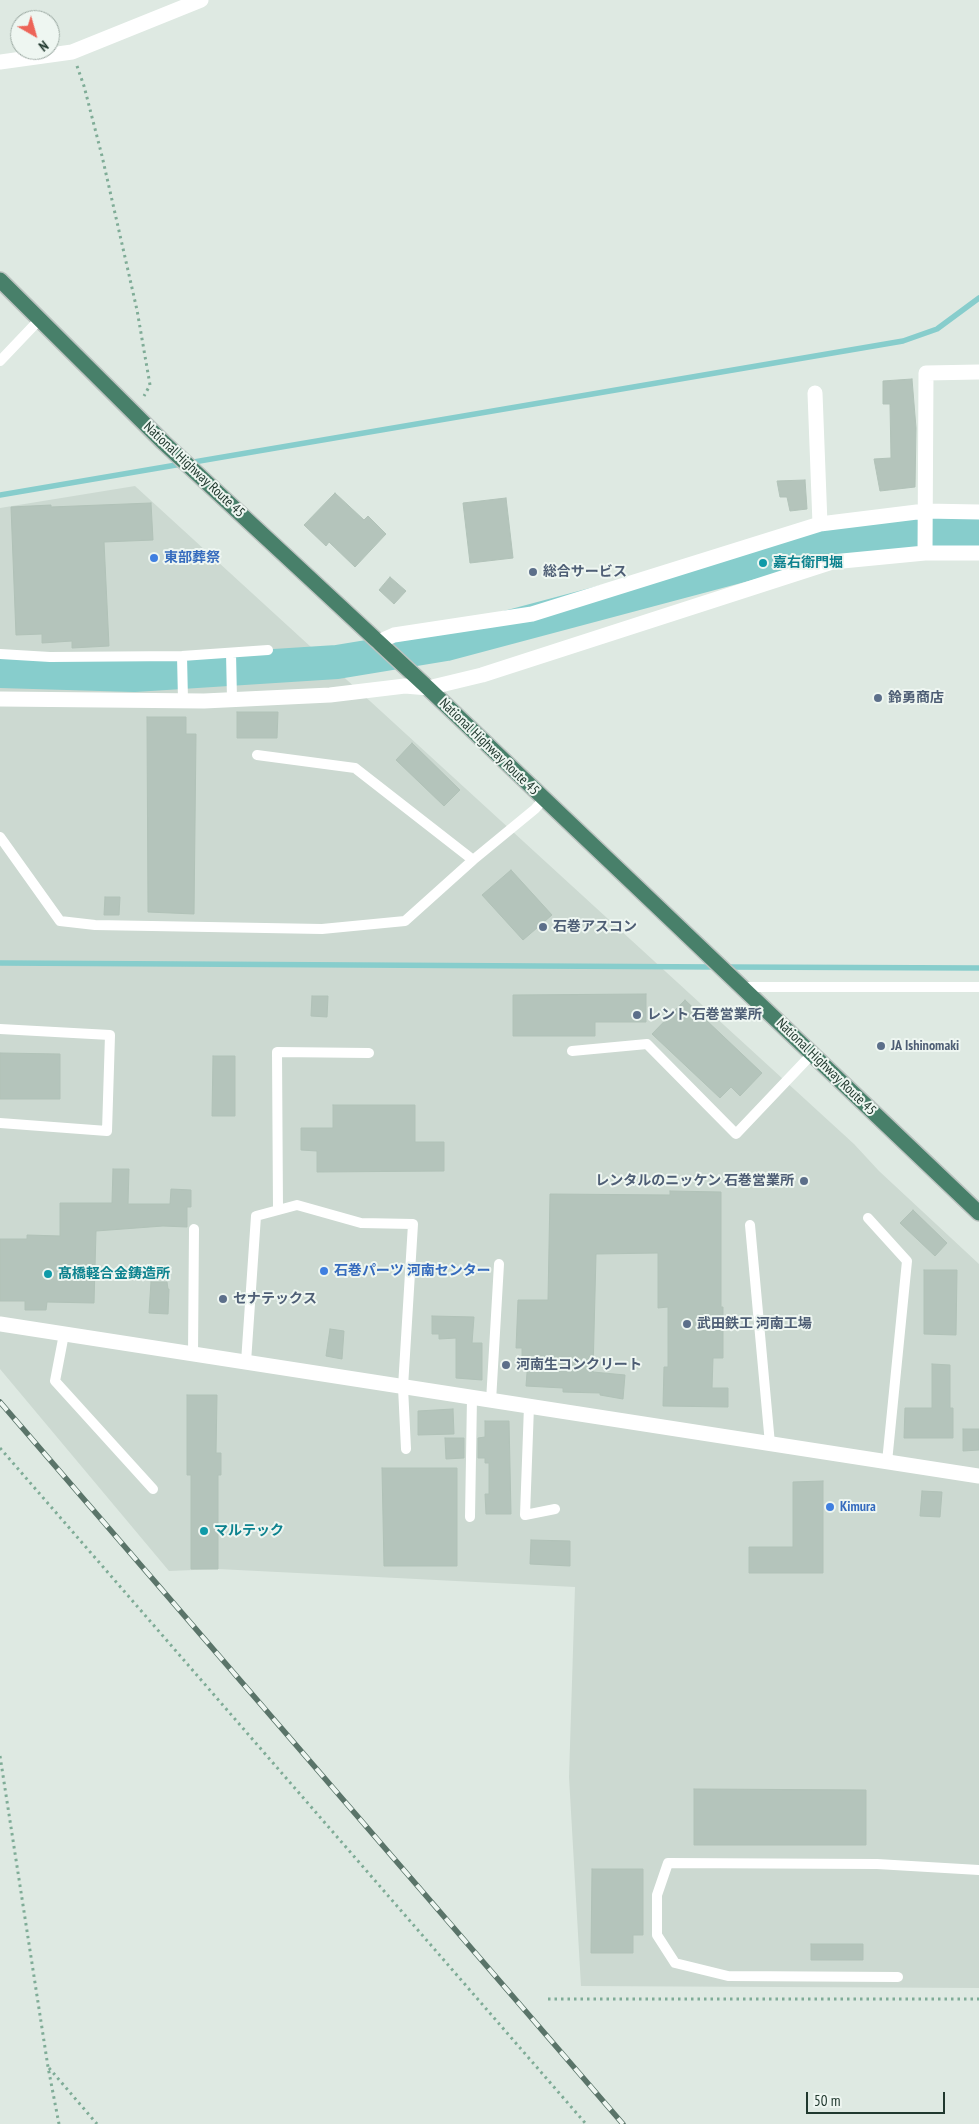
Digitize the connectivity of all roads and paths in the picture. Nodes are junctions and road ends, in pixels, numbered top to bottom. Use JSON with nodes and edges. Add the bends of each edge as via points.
{"nodes":[{"id":1,"x":201,"y":0,"type":"edge"},
{"id":2,"x":72,"y":52,"type":"junction"},
{"id":3,"x":0,"y":62,"type":"edge"},
{"id":4,"x":0,"y":280,"type":"edge"},
{"id":5,"x":40,"y":319,"type":"junction"},
{"id":6,"x":0,"y":361,"type":"edge"},
{"id":7,"x":979,"y":372,"type":"edge"},
{"id":8,"x":815,"y":393,"type":"dead end"},
{"id":9,"x":144,"y":396,"type":"dead end"},
{"id":10,"x":925,"y":511,"type":"junction"},
{"id":11,"x":979,"y":512,"type":"edge"},
{"id":12,"x":820,"y":524,"type":"junction"},
{"id":13,"x":925,"y":553,"type":"junction"},
{"id":14,"x":979,"y":553,"type":"edge"},
{"id":15,"x":378,"y":642,"type":"junction"},
{"id":16,"x":268,"y":650,"type":"dead end"},
{"id":17,"x":231,"y":653,"type":"junction"},
{"id":18,"x":0,"y":654,"type":"edge"},
{"id":19,"x":182,"y":656,"type":"junction"},
{"id":20,"x":428,"y":688,"type":"junction"},
{"id":21,"x":0,"y":699,"type":"edge"},
{"id":22,"x":232,"y":699,"type":"junction"},
{"id":23,"x":183,"y":700,"type":"junction"},
{"id":24,"x":258,"y":755,"type":"dead end"},
{"id":25,"x":544,"y":799,"type":"junction"},
{"id":26,"x":0,"y":837,"type":"edge"},
{"id":27,"x":473,"y":860,"type":"junction"},
{"id":28,"x":737,"y":982,"type":"junction"},
{"id":29,"x":979,"y":987,"type":"edge"},
{"id":30,"x":0,"y":1028,"type":"edge"},
{"id":31,"x":572,"y":1051,"type":"dead end"},
{"id":32,"x":369,"y":1053,"type":"dead end"},
{"id":33,"x":812,"y":1054,"type":"junction"},
{"id":34,"x":0,"y":1123,"type":"edge"},
{"id":35,"x":278,"y":1210,"type":"junction"},
{"id":36,"x":979,"y":1213,"type":"edge"},
{"id":37,"x":868,"y":1218,"type":"dead end"},
{"id":38,"x":750,"y":1225,"type":"dead end"},
{"id":39,"x":194,"y":1229,"type":"dead end"},
{"id":40,"x":499,"y":1264,"type":"dead end"},
{"id":41,"x":0,"y":1324,"type":"edge"},
{"id":42,"x":64,"y":1334,"type":"junction"},
{"id":43,"x":193,"y":1354,"type":"junction"},
{"id":44,"x":246,"y":1362,"type":"junction"},
{"id":45,"x":403,"y":1387,"type":"junction"},
{"id":46,"x":472,"y":1397,"type":"junction"},
{"id":47,"x":491,"y":1401,"type":"junction"},
{"id":48,"x":529,"y":1406,"type":"junction"},
{"id":49,"x":770,"y":1444,"type":"junction"},
{"id":50,"x":0,"y":1448,"type":"edge"},
{"id":51,"x":406,"y":1449,"type":"dead end"},
{"id":52,"x":887,"y":1462,"type":"junction"},
{"id":53,"x":979,"y":1476,"type":"edge"},
{"id":54,"x":153,"y":1489,"type":"dead end"},
{"id":55,"x":555,"y":1509,"type":"dead end"},
{"id":56,"x":470,"y":1517,"type":"dead end"},
{"id":57,"x":0,"y":1756,"type":"edge"},
{"id":58,"x":979,"y":1870,"type":"edge"},
{"id":59,"x":898,"y":1977,"type":"dead end"},
{"id":60,"x":548,"y":1999,"type":"dead end"},
{"id":61,"x":979,"y":2000,"type":"edge"},
{"id":62,"x":48,"y":2067,"type":"junction"},
{"id":63,"x":59,"y":2124,"type":"edge"},
{"id":64,"x":97,"y":2124,"type":"edge"},
{"id":65,"x":586,"y":2124,"type":"edge"}],
"edges":[{"from":1,"to":2,"type":"street"},
{"from":2,"to":3,"type":"street"},
{"from":2,"to":9,"type":"path","via":[[102,156],[137,310],[150,385]]},
{"from":4,"to":5,"type":"highway","name":"National Highway Route 45"},
{"from":5,"to":6,"type":"lane"},
{"from":5,"to":15,"type":"highway","name":"National Highway Route 45","via":[[163,442]]},
{"from":7,"to":10,"type":"street","via":[[926,373]]},
{"from":8,"to":12,"type":"street"},
{"from":10,"to":11,"type":"street"},
{"from":10,"to":12,"type":"street"},
{"from":10,"to":13,"type":"street"},
{"from":12,"to":15,"type":"street","via":[[532,614],[394,635]]},
{"from":13,"to":14,"type":"street"},
{"from":13,"to":20,"type":"street","via":[[832,562],[482,675]]},
{"from":15,"to":20,"type":"highway","name":"National Highway Route 45"},
{"from":16,"to":17,"type":"lane"},
{"from":17,"to":19,"type":"lane"},
{"from":17,"to":22,"type":"lane"},
{"from":18,"to":19,"type":"lane"},
{"from":19,"to":23,"type":"lane"},
{"from":20,"to":22,"type":"street","via":[[406,686],[330,695]]},
{"from":20,"to":25,"type":"highway","name":"National Highway Route 45"},
{"from":21,"to":23,"type":"street"},
{"from":22,"to":23,"type":"street"},
{"from":24,"to":27,"type":"lane","via":[[355,768]]},
{"from":25,"to":27,"type":"lane"},
{"from":25,"to":28,"type":"highway","name":"National Highway Route 45"},
{"from":26,"to":27,"type":"lane","via":[[60,921],[95,925],[322,929],[405,921]]},
{"from":28,"to":29,"type":"lane"},
{"from":28,"to":33,"type":"highway","name":"National Highway Route 45"},
{"from":30,"to":34,"type":"lane","via":[[110,1035],[107,1131]]},
{"from":31,"to":33,"type":"lane","via":[[647,1044],[736,1134]]},
{"from":32,"to":35,"type":"lane","via":[[277,1052]]},
{"from":33,"to":36,"type":"highway","name":"National Highway Route 45"},
{"from":35,"to":44,"type":"lane","via":[[256,1216]]},
{"from":35,"to":45,"type":"lane","via":[[297,1205],[361,1223],[413,1224]]},
{"from":37,"to":52,"type":"lane","via":[[907,1261]]},
{"from":38,"to":49,"type":"lane"},
{"from":39,"to":43,"type":"lane"},
{"from":40,"to":47,"type":"lane"},
{"from":41,"to":42,"type":"street"},
{"from":42,"to":43,"type":"street"},
{"from":42,"to":54,"type":"lane","via":[[55,1381]]},
{"from":43,"to":44,"type":"street"},
{"from":44,"to":45,"type":"street"},
{"from":45,"to":46,"type":"street"},
{"from":45,"to":51,"type":"lane"},
{"from":46,"to":47,"type":"street"},
{"from":46,"to":56,"type":"lane"},
{"from":47,"to":48,"type":"street"},
{"from":48,"to":49,"type":"street"},
{"from":48,"to":55,"type":"lane","via":[[525,1515]]},
{"from":49,"to":52,"type":"street"},
{"from":50,"to":65,"type":"path"},
{"from":52,"to":53,"type":"street"},
{"from":57,"to":62,"type":"path"},
{"from":58,"to":59,"type":"lane","via":[[877,1864],[668,1863],[657,1895],[657,1934],[674,1963],[728,1976]]},
{"from":60,"to":61,"type":"path"},
{"from":62,"to":63,"type":"path"},
{"from":62,"to":64,"type":"path"}]}
